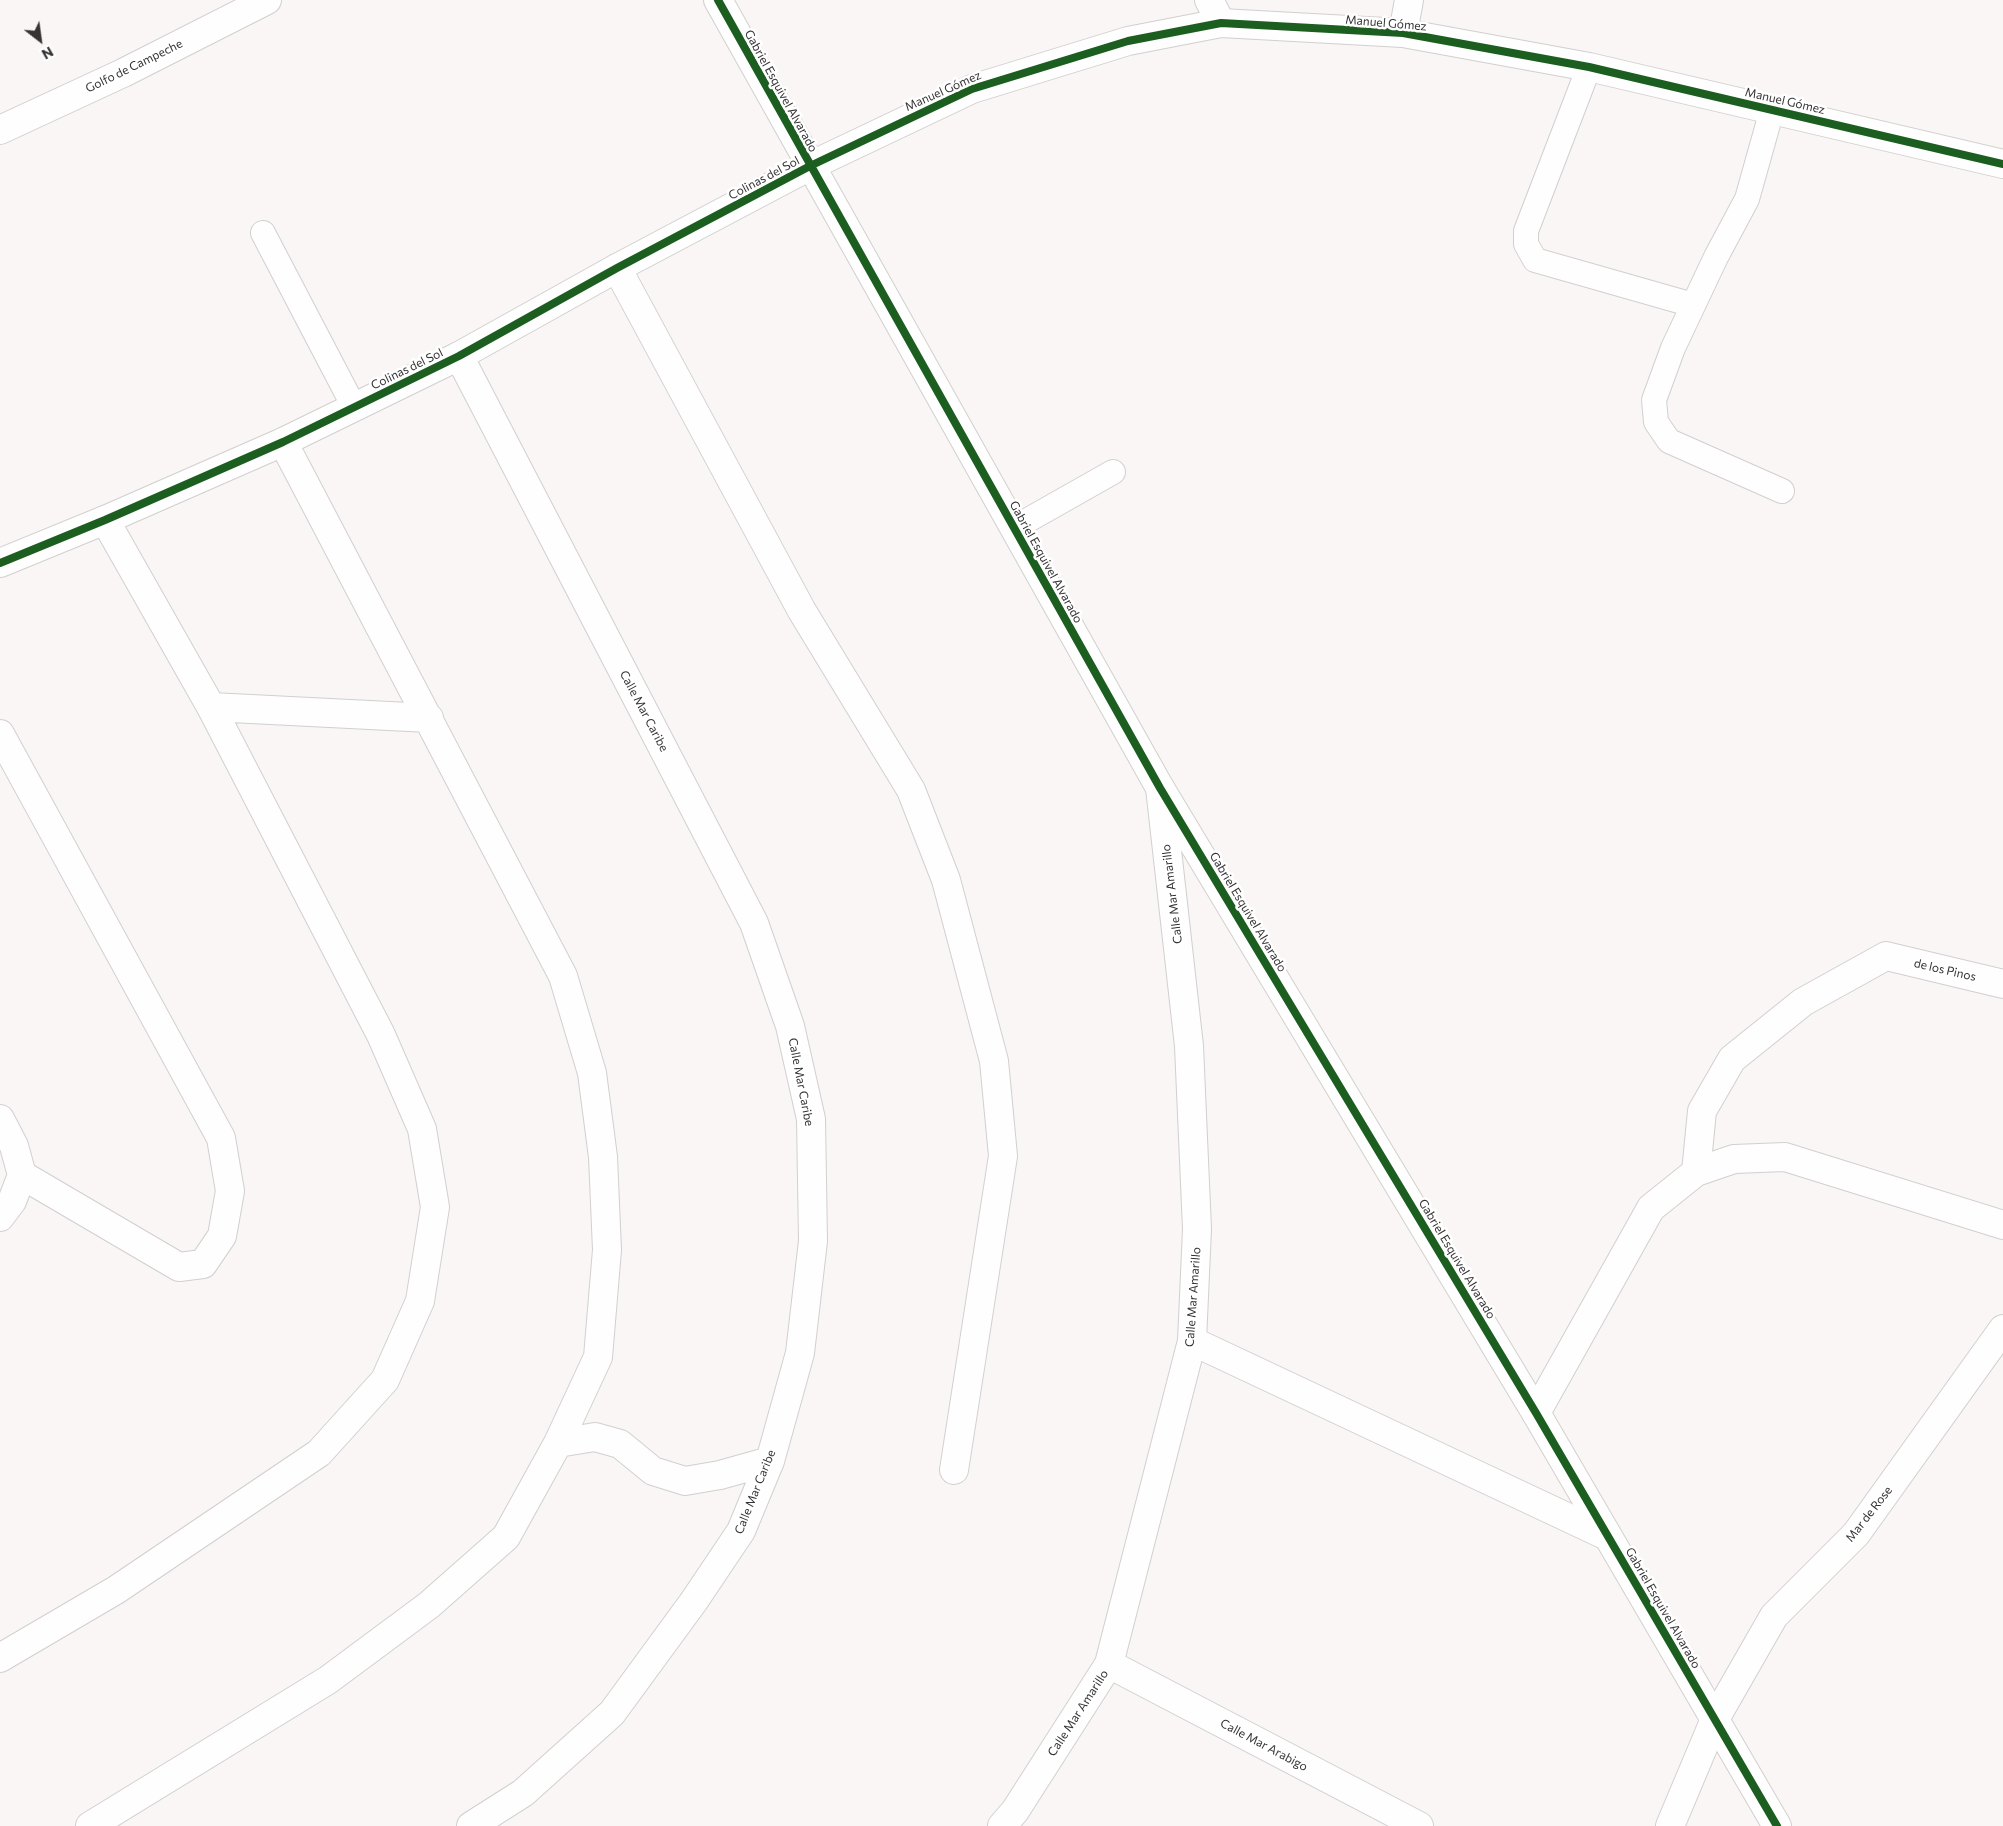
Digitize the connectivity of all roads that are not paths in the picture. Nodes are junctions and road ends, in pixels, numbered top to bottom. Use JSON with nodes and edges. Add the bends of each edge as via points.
{"nodes":[{"id":1,"x":267,"y":0,"type":"edge"},
{"id":2,"x":718,"y":0,"type":"edge"},
{"id":3,"x":1409,"y":0,"type":"edge"},
{"id":4,"x":1215,"y":12,"type":"edge"},
{"id":5,"x":1403,"y":33,"type":"junction"},
{"id":6,"x":1589,"y":67,"type":"junction"},
{"id":7,"x":1772,"y":110,"type":"junction"},
{"id":8,"x":0,"y":130,"type":"edge"},
{"id":9,"x":2003,"y":164,"type":"edge"},
{"id":10,"x":810,"y":166,"type":"junction"},
{"id":11,"x":263,"y":233,"type":"dead end"},
{"id":12,"x":617,"y":268,"type":"junction"},
{"id":13,"x":1693,"y":305,"type":"junction"},
{"id":14,"x":459,"y":356,"type":"junction"},
{"id":15,"x":354,"y":407,"type":"junction"},
{"id":16,"x":283,"y":442,"type":"junction"},
{"id":17,"x":1113,"y":472,"type":"dead end"},
{"id":18,"x":1782,"y":491,"type":"dead end"},
{"id":19,"x":105,"y":520,"type":"junction"},
{"id":20,"x":1014,"y":528,"type":"junction"},
{"id":21,"x":0,"y":563,"type":"edge"},
{"id":22,"x":211,"y":707,"type":"junction"},
{"id":23,"x":429,"y":718,"type":"junction"},
{"id":24,"x":0,"y":734,"type":"edge"},
{"id":25,"x":1160,"y":788,"type":"junction"},
{"id":26,"x":2003,"y":984,"type":"edge"},
{"id":27,"x":0,"y":1119,"type":"edge"},
{"id":28,"x":1696,"y":1172,"type":"junction"},
{"id":29,"x":22,"y":1175,"type":"junction"},
{"id":30,"x":0,"y":1217,"type":"edge"},
{"id":31,"x":2003,"y":1225,"type":"edge"},
{"id":32,"x":2003,"y":1329,"type":"edge"},
{"id":33,"x":1192,"y":1341,"type":"junction"},
{"id":34,"x":1536,"y":1413,"type":"junction"},
{"id":35,"x":558,"y":1443,"type":"junction"},
{"id":36,"x":770,"y":1461,"type":"junction"},
{"id":37,"x":954,"y":1470,"type":"dead end"},
{"id":38,"x":1607,"y":1536,"type":"junction"},
{"id":39,"x":0,"y":1658,"type":"edge"},
{"id":40,"x":1109,"y":1664,"type":"junction"},
{"id":41,"x":1715,"y":1719,"type":"junction"},
{"id":42,"x":90,"y":1826,"type":"edge"},
{"id":43,"x":472,"y":1826,"type":"edge"},
{"id":44,"x":1002,"y":1826,"type":"edge"},
{"id":45,"x":1418,"y":1826,"type":"edge"},
{"id":46,"x":1670,"y":1826,"type":"edge"},
{"id":47,"x":1777,"y":1826,"type":"edge"}],
"edges":[{"from":1,"to":8,"type":"street","name":"Golfo de Campeche","via":[[123,73]]},
{"from":2,"to":10,"type":"street","name":"Gabriel Esquivel Alvarado"},
{"from":3,"to":5,"type":"street"},
{"from":4,"to":5,"type":"street","name":"Manuel Gómez"},
{"from":4,"to":10,"type":"street","name":"Manuel Gómez","via":[[972,89]]},
{"from":5,"to":6,"type":"street","name":"Manuel Gómez"},
{"from":6,"to":7,"type":"street","name":"Manuel Gómez"},
{"from":6,"to":13,"type":"lane","via":[[1526,231],[1526,244],[1535,260]]},
{"from":7,"to":9,"type":"street","name":"Manuel Gómez"},
{"from":7,"to":13,"type":"lane","via":[[1746,199]]},
{"from":10,"to":12,"type":"street","name":"Colinas del Sol"},
{"from":10,"to":20,"type":"street","name":"Gabriel Esquivel Alvarado"},
{"from":11,"to":15,"type":"lane"},
{"from":12,"to":14,"type":"street","name":"Colinas del Sol"},
{"from":12,"to":37,"type":"street","via":[[802,611],[910,790],[946,880],[994,1061],[1003,1156]]},
{"from":13,"to":18,"type":"lane","via":[[1654,400],[1656,422],[1669,442]]},
{"from":14,"to":15,"type":"street","name":"Colinas del Sol"},
{"from":14,"to":36,"type":"street","name":"Calle Mar Caribe","via":[[754,923],[790,1026],[811,1119],[813,1241],[800,1353]]},
{"from":15,"to":16,"type":"street","name":"Colinas del Sol"},
{"from":16,"to":19,"type":"street","name":"Colinas del Sol"},
{"from":16,"to":23,"type":"street"},
{"from":17,"to":20,"type":"lane"},
{"from":19,"to":21,"type":"street","name":"Colinas del Sol"},
{"from":19,"to":22,"type":"street"},
{"from":20,"to":25,"type":"street","name":"Gabriel Esquivel Alvarado"},
{"from":22,"to":23,"type":"street"},
{"from":22,"to":39,"type":"street","via":[[380,1035],[422,1129],[435,1207],[420,1301],[385,1380],[319,1453],[116,1590]]},
{"from":23,"to":35,"type":"street","via":[[563,976],[592,1073],[603,1156],[607,1250],[598,1357]]},
{"from":24,"to":29,"type":"street","via":[[221,1138],[230,1191],[222,1236],[203,1264],[179,1267]]},
{"from":25,"to":33,"type":"street","name":"Calle Mar Amarillo","via":[[1189,1046],[1197,1229]]},
{"from":25,"to":34,"type":"street","name":"Gabriel Esquivel Alvarado"},
{"from":26,"to":28,"type":"street","name":"de los Pinos","via":[[1886,956],[1803,1002],[1732,1060],[1702,1111]]},
{"from":27,"to":29,"type":"street","via":[[14,1146]]},
{"from":28,"to":31,"type":"street","via":[[1734,1159],[1785,1157]]},
{"from":28,"to":34,"type":"street","via":[[1651,1208]]},
{"from":29,"to":30,"type":"street","via":[[12,1201]]},
{"from":32,"to":41,"type":"street","name":"Mar de Rose","via":[[1856,1534],[1774,1616]]},
{"from":33,"to":38,"type":"street"},
{"from":33,"to":40,"type":"street","name":"Calle Mar Amarillo"},
{"from":34,"to":38,"type":"street","name":"Gabriel Esquivel Alvarado"},
{"from":35,"to":36,"type":"street","via":[[595,1437],[620,1444],[652,1471],[685,1481]]},
{"from":35,"to":42,"type":"street","via":[[506,1537],[429,1605],[328,1680]]},
{"from":36,"to":43,"type":"street","name":"Calle Mar Caribe","via":[[741,1531],[612,1714],[523,1792]]},
{"from":38,"to":41,"type":"street","name":"Gabriel Esquivel Alvarado"},
{"from":40,"to":44,"type":"street","name":"Calle Mar Amarillo","via":[[1016,1811]]},
{"from":40,"to":45,"type":"street","name":"Calle Mar Arabigo"},
{"from":41,"to":46,"type":"street","name":"Mar de Rose"},
{"from":41,"to":47,"type":"street","name":"Gabriel Esquivel Alvarado"}]}
